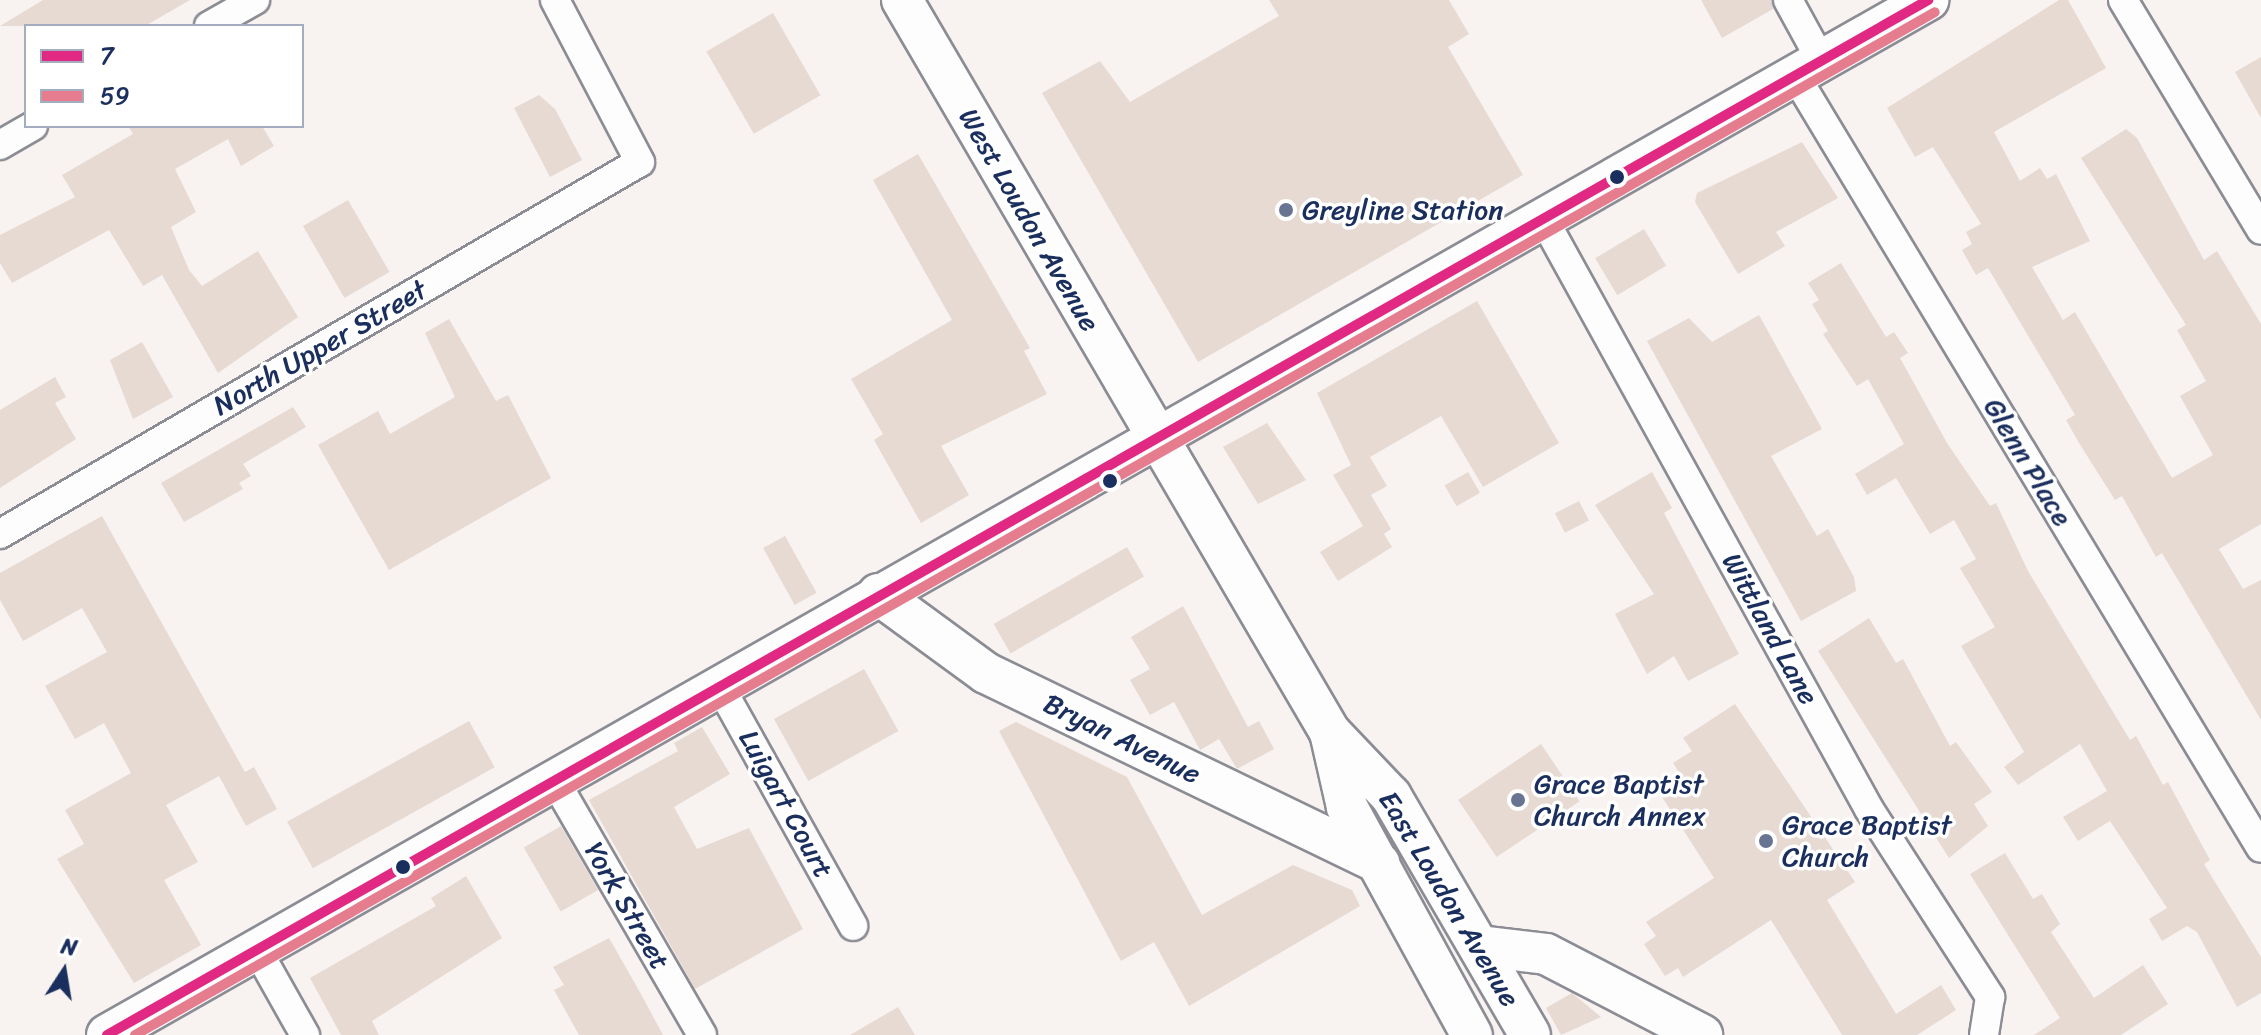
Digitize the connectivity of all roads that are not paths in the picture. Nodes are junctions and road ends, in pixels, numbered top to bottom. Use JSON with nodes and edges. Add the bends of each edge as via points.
{"nodes":[{"id":1,"x":255,"y":0,"type":"edge"},
{"id":2,"x":555,"y":0,"type":"edge"},
{"id":3,"x":902,"y":0,"type":"edge"},
{"id":4,"x":1788,"y":0,"type":"edge"},
{"id":5,"x":1928,"y":0,"type":"edge"},
{"id":6,"x":2123,"y":0,"type":"edge"},
{"id":7,"x":213,"y":24,"type":"edge"},
{"id":8,"x":1809,"y":69,"type":"junction"},
{"id":9,"x":30,"y":128,"type":"edge"},
{"id":10,"x":0,"y":145,"type":"edge"},
{"id":11,"x":1543,"y":218,"type":"junction"},
{"id":12,"x":2261,"y":230,"type":"edge"},
{"id":13,"x":1156,"y":439,"type":"junction"},
{"id":14,"x":0,"y":534,"type":"edge"},
{"id":15,"x":878,"y":594,"type":"junction"},
{"id":16,"x":718,"y":683,"type":"junction"},
{"id":17,"x":1330,"y":732,"type":"junction"},
{"id":18,"x":552,"y":776,"type":"junction"},
{"id":19,"x":2261,"y":848,"type":"edge"},
{"id":20,"x":1379,"y":863,"type":"junction"},
{"id":21,"x":853,"y":926,"type":"dead end"},
{"id":22,"x":1480,"y":946,"type":"junction"},
{"id":23,"x":256,"y":948,"type":"junction"},
{"id":24,"x":107,"y":1035,"type":"edge"},
{"id":25,"x":305,"y":1035,"type":"edge"},
{"id":26,"x":702,"y":1035,"type":"edge"},
{"id":27,"x":1472,"y":1035,"type":"edge"},
{"id":28,"x":1530,"y":1035,"type":"edge"},
{"id":29,"x":1702,"y":1035,"type":"edge"},
{"id":30,"x":1984,"y":1035,"type":"edge"}],
"edges":[{"from":1,"to":7,"type":"street"},
{"from":2,"to":14,"type":"street","name":"North Upper Street","via":[[640,162]]},
{"from":3,"to":13,"type":"street","name":"West Loudon Avenue"},
{"from":4,"to":8,"type":"street","name":"Glenn Place"},
{"from":5,"to":8,"type":"street"},
{"from":6,"to":12,"type":"street"},
{"from":8,"to":11,"type":"street"},
{"from":8,"to":19,"type":"street","name":"Glenn Place"},
{"from":9,"to":10,"type":"street"},
{"from":11,"to":13,"type":"street"},
{"from":11,"to":30,"type":"street","name":"Wittland Lane","via":[[1866,803],[1990,997]]},
{"from":13,"to":15,"type":"street"},
{"from":13,"to":17,"type":"street","name":"East Loudon Avenue"},
{"from":15,"to":16,"type":"street"},
{"from":15,"to":20,"type":"street","name":"Bryan Avenue","via":[[986,673]]},
{"from":16,"to":18,"type":"street"},
{"from":16,"to":21,"type":"street","name":"Luigart Court"},
{"from":17,"to":20,"type":"street","name":"East Loudon Avenue","via":[[1347,807]]},
{"from":17,"to":22,"type":"street","name":"East Loudon Avenue","via":[[1391,796]]},
{"from":18,"to":23,"type":"street"},
{"from":18,"to":26,"type":"street","name":"York Street"},
{"from":20,"to":27,"type":"street","name":"East Loudon Avenue"},
{"from":22,"to":28,"type":"street","name":"East Loudon Avenue"},
{"from":22,"to":29,"type":"street","via":[[1546,954]]},
{"from":23,"to":24,"type":"street"},
{"from":23,"to":25,"type":"street"}]}
